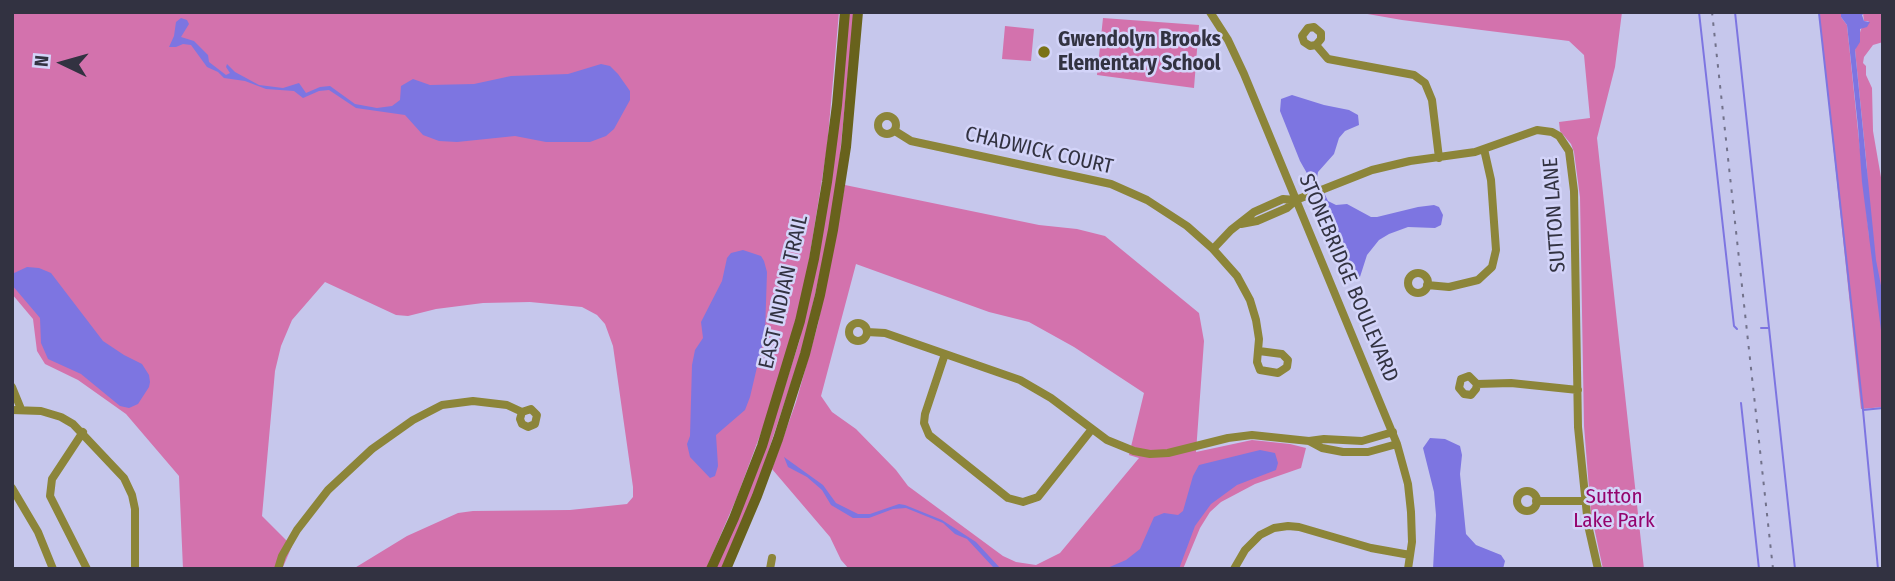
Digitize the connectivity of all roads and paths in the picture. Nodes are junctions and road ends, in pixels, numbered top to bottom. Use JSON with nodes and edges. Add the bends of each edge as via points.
{"nodes":[{"id":1,"x":845,"y":12,"type":"edge"},
{"id":2,"x":858,"y":12,"type":"edge"},
{"id":3,"x":1210,"y":12,"type":"edge"},
{"id":4,"x":1316,"y":45,"type":"dead end"},
{"id":5,"x":895,"y":131,"type":"dead end"},
{"id":6,"x":1484,"y":149,"type":"junction"},
{"id":7,"x":1440,"y":158,"type":"junction"},
{"id":8,"x":1296,"y":200,"type":"junction"},
{"id":9,"x":1213,"y":249,"type":"junction"},
{"id":10,"x":1427,"y":285,"type":"dead end"},
{"id":11,"x":867,"y":332,"type":"dead end"},
{"id":12,"x":1259,"y":351,"type":"dead end"},
{"id":13,"x":945,"y":354,"type":"junction"},
{"id":14,"x":1477,"y":384,"type":"dead end"},
{"id":15,"x":12,"y":387,"type":"edge"},
{"id":16,"x":1578,"y":390,"type":"junction"},
{"id":17,"x":17,"y":410,"type":"edge"},
{"id":18,"x":522,"y":412,"type":"dead end"},
{"id":19,"x":1092,"y":429,"type":"junction"},
{"id":20,"x":83,"y":432,"type":"junction"},
{"id":21,"x":1393,"y":432,"type":"junction"},
{"id":22,"x":1309,"y":441,"type":"junction"},
{"id":23,"x":1397,"y":444,"type":"junction"},
{"id":24,"x":12,"y":488,"type":"edge"},
{"id":25,"x":1536,"y":501,"type":"dead end"},
{"id":26,"x":1585,"y":501,"type":"junction"},
{"id":27,"x":1410,"y":555,"type":"junction"},
{"id":28,"x":772,"y":558,"type":"dead end"},
{"id":29,"x":53,"y":569,"type":"edge"},
{"id":30,"x":87,"y":569,"type":"edge"},
{"id":31,"x":135,"y":569,"type":"edge"},
{"id":32,"x":278,"y":569,"type":"edge"},
{"id":33,"x":711,"y":569,"type":"edge"},
{"id":34,"x":726,"y":569,"type":"edge"},
{"id":35,"x":771,"y":569,"type":"edge"},
{"id":36,"x":1234,"y":569,"type":"edge"},
{"id":37,"x":1408,"y":569,"type":"edge"},
{"id":38,"x":1598,"y":569,"type":"edge"}],
"edges":[{"from":1,"to":33,"type":"main road","name":"EAST INDIAN TRAIL","via":[[829,170],[798,329],[762,446]]},
{"from":2,"to":34,"type":"main road","name":"EAST INDIAN TRAIL","via":[[846,147],[820,295],[782,430]]},
{"from":3,"to":8,"type":"street","name":"STONEBRIDGE BOULEVARD","via":[[1236,55]]},
{"from":4,"to":7,"type":"street","via":[[1332,60],[1414,75],[1424,83],[1432,100]]},
{"from":5,"to":9,"type":"street","name":"CHADWICK COURT","via":[[911,141],[1111,184],[1171,215]]},
{"from":6,"to":7,"type":"street","name":"SUTTON LANE"},
{"from":6,"to":10,"type":"street","via":[[1496,250],[1492,267],[1478,280],[1443,288]]},
{"from":6,"to":16,"type":"street","name":"SUTTON LANE","via":[[1537,130],[1559,136],[1569,151],[1576,220]]},
{"from":7,"to":8,"type":"street","name":"SUTTON LANE","via":[[1385,167]]},
{"from":8,"to":9,"type":"street","name":"SUTTON LANE","via":[[1231,230]]},
{"from":8,"to":21,"type":"street","name":"STONEBRIDGE BOULEVARD"},
{"from":9,"to":12,"type":"street","name":"CHADWICK COURT","via":[[1246,292],[1256,320]]},
{"from":11,"to":13,"type":"street","via":[[885,333]]},
{"from":13,"to":19,"type":"street","via":[[1028,384]]},
{"from":13,"to":19,"type":"street","via":[[925,414],[929,435],[1008,498],[1023,502],[1038,497]]},
{"from":14,"to":16,"type":"street"},
{"from":15,"to":17,"type":"street"},
{"from":16,"to":26,"type":"street","name":"SUTTON LANE"},
{"from":17,"to":20,"type":"street","via":[[61,417]]},
{"from":18,"to":32,"type":"street","via":[[507,405],[463,401],[442,405],[413,420],[372,449],[328,490],[297,530]]},
{"from":19,"to":22,"type":"street","via":[[1126,449],[1150,454],[1241,436]]},
{"from":20,"to":30,"type":"street","via":[[52,480],[50,496]]},
{"from":20,"to":31,"type":"street","via":[[124,478],[132,495]]},
{"from":21,"to":22,"type":"street","via":[[1362,441]]},
{"from":21,"to":23,"type":"street","name":"STONEBRIDGE BOULEVARD"},
{"from":22,"to":23,"type":"street","via":[[1332,451],[1354,453]]},
{"from":23,"to":27,"type":"street","name":"STONEBRIDGE BOULEVARD","via":[[1408,484]]},
{"from":24,"to":29,"type":"street"},
{"from":25,"to":26,"type":"street"},
{"from":26,"to":38,"type":"street","name":"SUTTON LANE"},
{"from":27,"to":36,"type":"street","via":[[1281,526],[1252,542]]},
{"from":27,"to":37,"type":"street","name":"STONEBRIDGE BOULEVARD"},
{"from":28,"to":35,"type":"street"}]}
